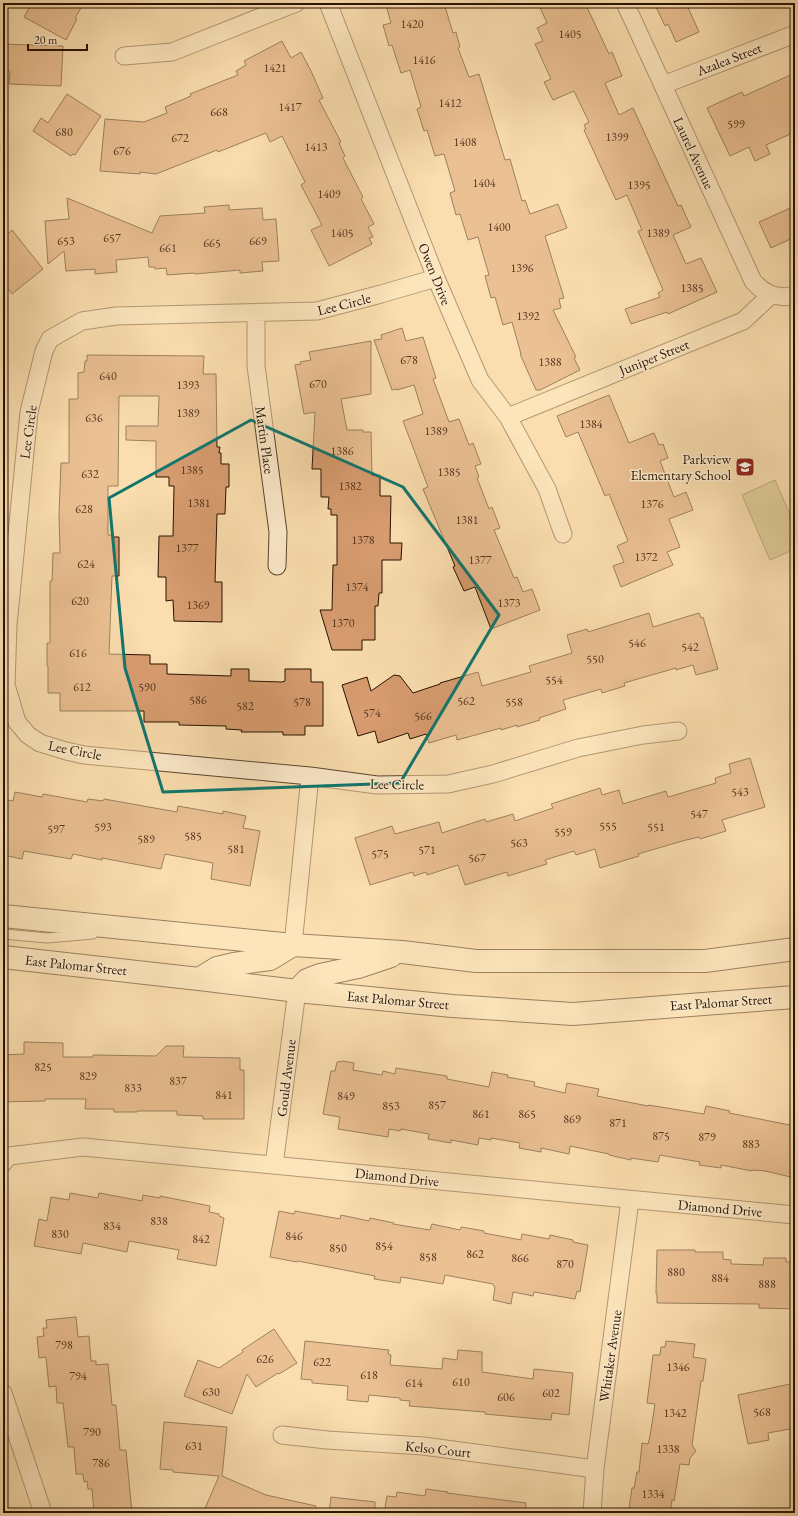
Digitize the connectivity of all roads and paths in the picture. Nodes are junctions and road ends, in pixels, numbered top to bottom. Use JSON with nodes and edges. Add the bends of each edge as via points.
{"nodes":[{"id":1,"x":296,"y":3,"type":"edge"},
{"id":2,"x":328,"y":3,"type":"edge"},
{"id":3,"x":625,"y":3,"type":"edge"},
{"id":4,"x":795,"y":34,"type":"edge"},
{"id":5,"x":124,"y":56,"type":"dead end"},
{"id":6,"x":663,"y":85,"type":"junction"},
{"id":7,"x":436,"y":278,"type":"junction"},
{"id":8,"x":771,"y":295,"type":"junction"},
{"id":9,"x":795,"y":295,"type":"edge"},
{"id":10,"x":256,"y":313,"type":"junction"},
{"id":11,"x":508,"y":417,"type":"junction"},
{"id":12,"x":563,"y":534,"type":"dead end"},
{"id":13,"x":277,"y":566,"type":"dead end"},
{"id":14,"x":678,"y":730,"type":"dead end"},
{"id":15,"x":310,"y":776,"type":"junction"},
{"id":16,"x":3,"y":916,"type":"edge"},
{"id":17,"x":142,"y":930,"type":"junction"},
{"id":18,"x":3,"y":934,"type":"edge"},
{"id":19,"x":293,"y":945,"type":"junction"},
{"id":20,"x":795,"y":949,"type":"edge"},
{"id":21,"x":402,"y":952,"type":"junction"},
{"id":22,"x":3,"y":957,"type":"edge"},
{"id":23,"x":199,"y":978,"type":"junction"},
{"id":24,"x":297,"y":991,"type":"junction"},
{"id":25,"x":795,"y":997,"type":"edge"},
{"id":26,"x":3,"y":1163,"type":"edge"},
{"id":27,"x":274,"y":1165,"type":"junction"},
{"id":28,"x":630,"y":1200,"type":"junction"},
{"id":29,"x":795,"y":1215,"type":"edge"},
{"id":30,"x":3,"y":1393,"type":"edge"},
{"id":31,"x":282,"y":1434,"type":"dead end"},
{"id":32,"x":595,"y":1469,"type":"junction"},
{"id":33,"x":43,"y":1513,"type":"edge"},
{"id":34,"x":592,"y":1513,"type":"edge"}],
"edges":[{"from":1,"to":5,"type":"street","via":[[172,52]]},
{"from":2,"to":7,"type":"street","name":"Owen Drive"},
{"from":3,"to":6,"type":"street","name":"Laurel Avenue"},
{"from":4,"to":6,"type":"street","name":"Azalea Street"},
{"from":6,"to":8,"type":"street","name":"Laurel Avenue","via":[[753,281],[761,290]]},
{"from":7,"to":10,"type":"street","name":"Lee Circle","via":[[317,311]]},
{"from":7,"to":11,"type":"street","name":"Owen Drive","via":[[480,380]]},
{"from":8,"to":9,"type":"street"},
{"from":8,"to":11,"type":"street","name":"Juniper Street","via":[[743,321]]},
{"from":10,"to":13,"type":"street","name":"Martin Place","via":[[256,366],[278,532]]},
{"from":10,"to":15,"type":"street","name":"Lee Circle","via":[[116,316],[82,321],[50,340],[44,351],[29,412],[8,625],[6,685],[17,722],[28,735],[40,743],[66,751]]},
{"from":11,"to":12,"type":"street","name":"Owen Drive","via":[[547,489]]},
{"from":14,"to":15,"type":"street","name":"Lee Circle","via":[[578,748],[493,774],[448,784],[377,785]]},
{"from":15,"to":19,"type":"street"},
{"from":16,"to":17,"type":"main road"},
{"from":17,"to":18,"type":"lane","via":[[48,938]]},
{"from":17,"to":19,"type":"main road"},
{"from":19,"to":21,"type":"main road"},
{"from":19,"to":23,"type":"main road","via":[[270,959],[217,968]]},
{"from":20,"to":21,"type":"main road","via":[[705,961],[476,961]]},
{"from":21,"to":24,"type":"main road","via":[[358,967],[320,975],[307,980]]},
{"from":22,"to":23,"type":"main road","name":"East Palomar Street"},
{"from":23,"to":24,"type":"main road","name":"East Palomar Street"},
{"from":24,"to":25,"type":"main road","name":"East Palomar Street","via":[[452,1006],[573,1014]]},
{"from":24,"to":27,"type":"street","name":"Gould Avenue"},
{"from":26,"to":27,"type":"street","name":"Diamond Drive","via":[[9,1156],[83,1147]]},
{"from":27,"to":28,"type":"street","name":"Diamond Drive"},
{"from":28,"to":29,"type":"street","name":"Diamond Drive"},
{"from":28,"to":32,"type":"street","name":"Whitaker Avenue"},
{"from":30,"to":33,"type":"street"},
{"from":31,"to":32,"type":"street","name":"Kelso Court","via":[[327,1440],[423,1446]]},
{"from":32,"to":34,"type":"street","name":"Whitaker Avenue"}]}
